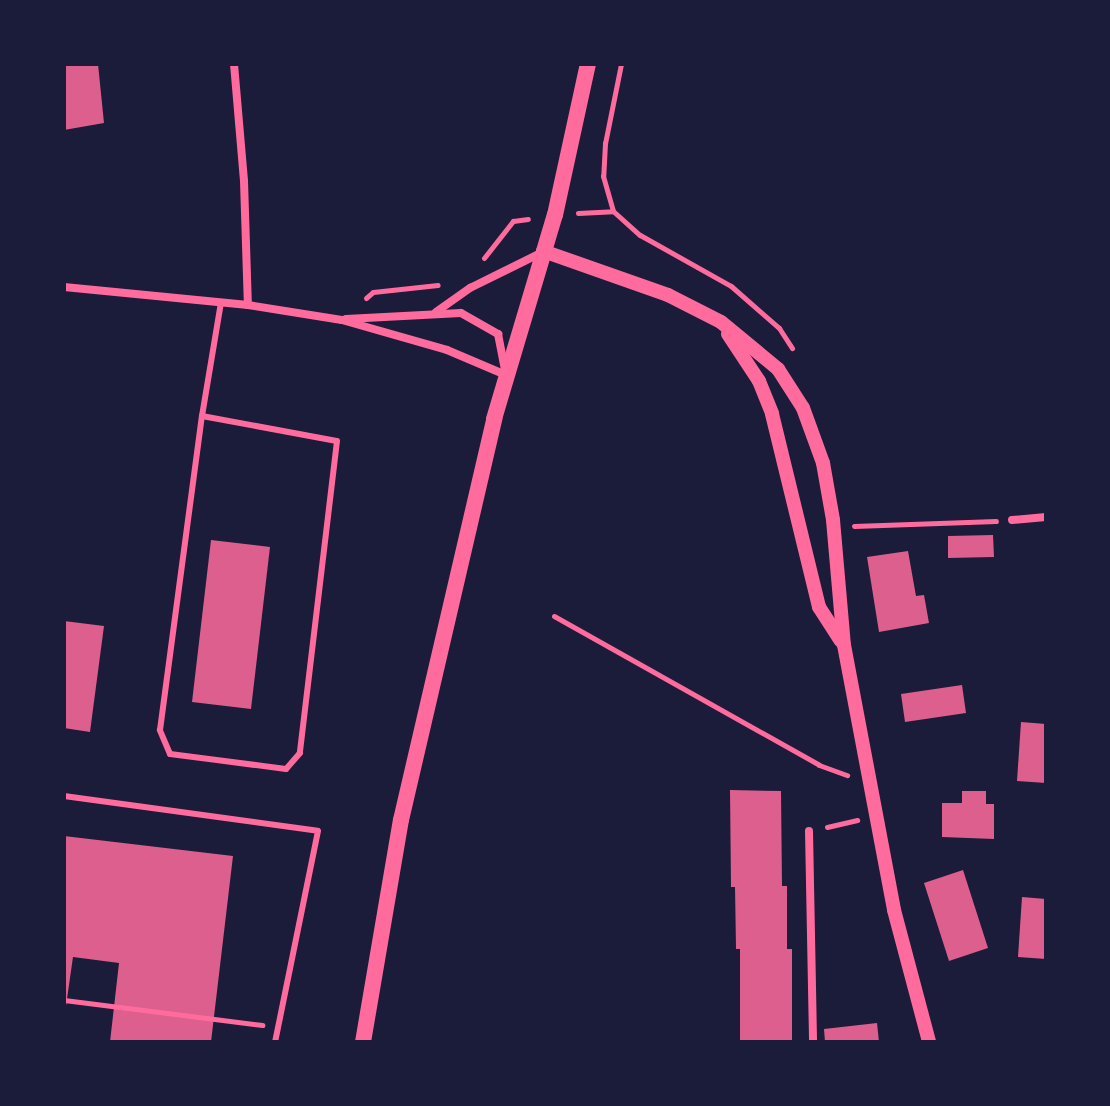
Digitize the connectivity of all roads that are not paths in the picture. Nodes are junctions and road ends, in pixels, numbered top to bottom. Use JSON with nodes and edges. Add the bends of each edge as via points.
{"nodes":[{"id":1,"x":234,"y":64,"type":"edge"},
{"id":2,"x":588,"y":64,"type":"edge"},
{"id":3,"x":543,"y":251,"type":"junction"},
{"id":4,"x":64,"y":287,"type":"edge"},
{"id":5,"x":221,"y":303,"type":"junction"},
{"id":6,"x":248,"y":305,"type":"junction"},
{"id":7,"x":435,"y":313,"type":"junction"},
{"id":8,"x":342,"y":320,"type":"junction"},
{"id":9,"x":721,"y":322,"type":"junction"},
{"id":10,"x":506,"y":375,"type":"junction"},
{"id":11,"x":202,"y":416,"type":"junction"},
{"id":12,"x":1046,"y":517,"type":"edge"},
{"id":13,"x":1012,"y":520,"type":"road end"},
{"id":14,"x":844,"y":645,"type":"junction"},
{"id":15,"x":64,"y":796,"type":"edge"},
{"id":16,"x":809,"y":831,"type":"road end"},
{"id":17,"x":275,"y":1042,"type":"edge"},
{"id":18,"x":363,"y":1042,"type":"edge"},
{"id":19,"x":813,"y":1042,"type":"edge"},
{"id":20,"x":929,"y":1042,"type":"edge"}],
"edges":[{"from":1,"to":6,"type":"street"},
{"from":2,"to":3,"type":"main road"},
{"from":3,"to":7,"type":"street","via":[[470,288]]},
{"from":3,"to":9,"type":"street","via":[[668,295]]},
{"from":3,"to":10,"type":"main road"},
{"from":4,"to":5,"type":"street"},
{"from":5,"to":6,"type":"street"},
{"from":5,"to":11,"type":"lane"},
{"from":6,"to":8,"type":"street"},
{"from":7,"to":8,"type":"street"},
{"from":7,"to":10,"type":"street","via":[[461,313],[498,334]]},
{"from":8,"to":10,"type":"street","via":[[447,350]]},
{"from":9,"to":14,"type":"street","via":[[759,381],[772,414],[819,607]]},
{"from":9,"to":14,"type":"street","via":[[778,369],[812,428],[833,520]]},
{"from":10,"to":18,"type":"main road","via":[[401,820]]},
{"from":11,"to":11,"type":"lane","via":[[337,441],[300,753],[286,769],[170,754],[160,730]]},
{"from":12,"to":13,"type":"street"},
{"from":14,"to":20,"type":"street","via":[[894,910]]},
{"from":15,"to":17,"type":"lane","via":[[318,831]]},
{"from":16,"to":19,"type":"street"}]}
